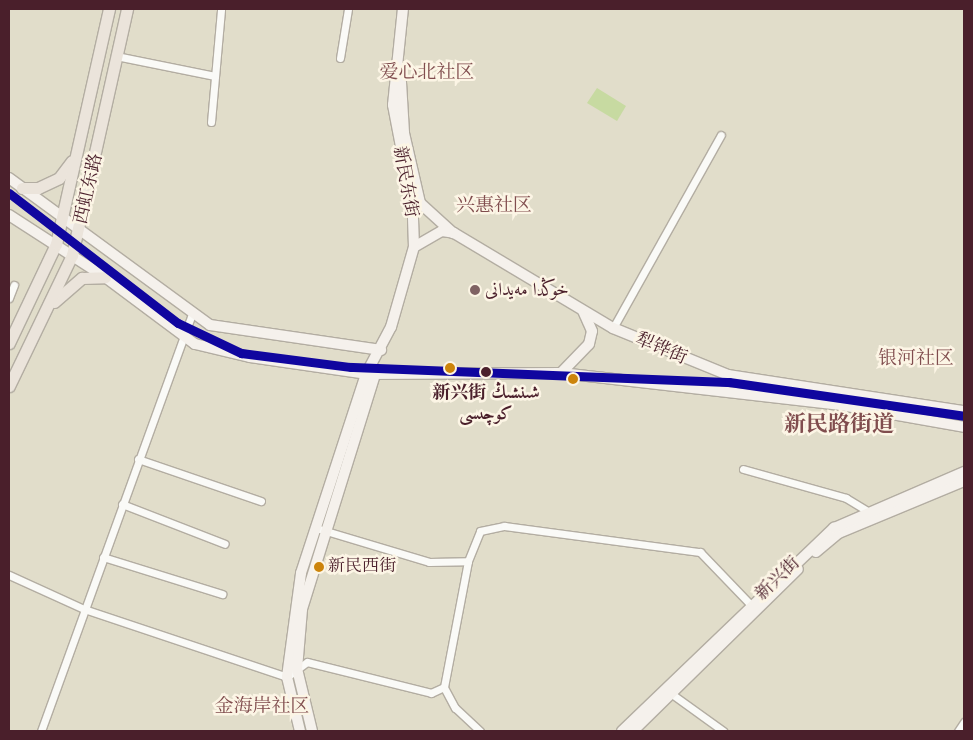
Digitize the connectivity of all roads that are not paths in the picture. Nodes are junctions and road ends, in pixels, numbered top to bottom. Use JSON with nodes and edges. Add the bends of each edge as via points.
{"nodes":[{"id":1,"x":109,"y":9,"type":"edge"},
{"id":2,"x":127,"y":9,"type":"edge"},
{"id":3,"x":221,"y":9,"type":"edge"},
{"id":4,"x":348,"y":9,"type":"edge"},
{"id":5,"x":403,"y":9,"type":"edge"},
{"id":6,"x":408,"y":9,"type":"edge"},
{"id":7,"x":116,"y":56,"type":"junction"},
{"id":8,"x":340,"y":58,"type":"dead end"},
{"id":9,"x":215,"y":76,"type":"junction"},
{"id":10,"x":211,"y":122,"type":"dead end"},
{"id":11,"x":721,"y":135,"type":"dead end"},
{"id":12,"x":75,"y":158,"type":"junction"},
{"id":13,"x":9,"y":178,"type":"edge"},
{"id":14,"x":22,"y":188,"type":"junction"},
{"id":15,"x":9,"y":215,"type":"edge"},
{"id":16,"x":62,"y":217,"type":"junction"},
{"id":17,"x":80,"y":230,"type":"junction"},
{"id":18,"x":454,"y":233,"type":"junction"},
{"id":19,"x":56,"y":244,"type":"junction"},
{"id":20,"x":414,"y":247,"type":"junction"},
{"id":21,"x":72,"y":255,"type":"junction"},
{"id":22,"x":104,"y":277,"type":"junction"},
{"id":23,"x":14,"y":285,"type":"dead end"},
{"id":24,"x":9,"y":298,"type":"edge"},
{"id":25,"x":46,"y":310,"type":"junction"},
{"id":26,"x":583,"y":310,"type":"junction"},
{"id":27,"x":192,"y":315,"type":"junction"},
{"id":28,"x":612,"y":328,"type":"junction"},
{"id":29,"x":183,"y":336,"type":"junction"},
{"id":30,"x":9,"y":343,"type":"edge"},
{"id":31,"x":381,"y":350,"type":"junction"},
{"id":32,"x":561,"y":373,"type":"junction"},
{"id":33,"x":371,"y":374,"type":"junction"},
{"id":34,"x":9,"y":386,"type":"edge"},
{"id":35,"x":964,"y":411,"type":"edge"},
{"id":36,"x":964,"y":427,"type":"edge"},
{"id":37,"x":138,"y":459,"type":"junction"},
{"id":38,"x":743,"y":469,"type":"dead end"},
{"id":39,"x":964,"y":472,"type":"edge"},
{"id":40,"x":964,"y":481,"type":"edge"},
{"id":41,"x":261,"y":501,"type":"dead end"},
{"id":42,"x":122,"y":504,"type":"junction"},
{"id":43,"x":868,"y":511,"type":"junction"},
{"id":44,"x":320,"y":529,"type":"junction"},
{"id":45,"x":225,"y":544,"type":"dead end"},
{"id":46,"x":102,"y":557,"type":"junction"},
{"id":47,"x":468,"y":561,"type":"junction"},
{"id":48,"x":9,"y":574,"type":"edge"},
{"id":49,"x":222,"y":594,"type":"dead end"},
{"id":50,"x":751,"y":605,"type":"junction"},
{"id":51,"x":84,"y":609,"type":"junction"},
{"id":52,"x":297,"y":669,"type":"junction"},
{"id":53,"x":287,"y":677,"type":"junction"},
{"id":54,"x":444,"y":687,"type":"junction"},
{"id":55,"x":668,"y":691,"type":"junction"},
{"id":56,"x":964,"y":722,"type":"edge"},
{"id":57,"x":41,"y":731,"type":"edge"},
{"id":58,"x":300,"y":731,"type":"edge"},
{"id":59,"x":312,"y":731,"type":"edge"},
{"id":60,"x":480,"y":731,"type":"edge"},
{"id":61,"x":622,"y":731,"type":"edge"},
{"id":62,"x":633,"y":731,"type":"edge"},
{"id":63,"x":724,"y":731,"type":"edge"},
{"id":64,"x":958,"y":731,"type":"edge"}],
"edges":[{"from":1,"to":12,"type":"main road","name":"西虹东路"},
{"from":2,"to":7,"type":"main road","name":"西虹东路"},
{"from":3,"to":9,"type":"street"},
{"from":4,"to":8,"type":"street"},
{"from":5,"to":20,"type":"main road","name":"新民东街","via":[[393,105],[413,210]]},
{"from":6,"to":18,"type":"main road","name":"新民东街","via":[[401,80],[406,140],[420,203]]},
{"from":7,"to":9,"type":"street"},
{"from":7,"to":17,"type":"main road","name":"西虹东路"},
{"from":9,"to":10,"type":"street"},
{"from":11,"to":28,"type":"street"},
{"from":12,"to":14,"type":"main road","via":[[59,178],[38,188]]},
{"from":12,"to":16,"type":"main road","name":"西虹东路"},
{"from":13,"to":14,"type":"main road"},
{"from":14,"to":16,"type":"main road"},
{"from":15,"to":19,"type":"main road","name":"犁铧街"},
{"from":16,"to":17,"type":"main road"},
{"from":16,"to":19,"type":"main road","name":"西虹东路"},
{"from":17,"to":21,"type":"main road","name":"西虹东路"},
{"from":17,"to":27,"type":"main road"},
{"from":18,"to":20,"type":"main road","via":[[442,231]]},
{"from":18,"to":26,"type":"main road","name":"犁铧街"},
{"from":19,"to":21,"type":"main road","name":"犁铧街"},
{"from":19,"to":30,"type":"main road","name":"西虹东路"},
{"from":20,"to":31,"type":"main road","name":"新民东街"},
{"from":21,"to":22,"type":"main road","name":"犁铧街"},
{"from":21,"to":25,"type":"main road","name":"西虹东路"},
{"from":22,"to":25,"type":"main road","via":[[82,278]]},
{"from":22,"to":29,"type":"main road","name":"犁铧街"},
{"from":23,"to":24,"type":"street"},
{"from":25,"to":34,"type":"main road","name":"西虹东路"},
{"from":26,"to":28,"type":"main road","name":"犁铧街"},
{"from":26,"to":32,"type":"main road","via":[[592,331],[589,344]]},
{"from":27,"to":29,"type":"street"},
{"from":27,"to":31,"type":"main road","via":[[226,330]]},
{"from":28,"to":35,"type":"main road","name":"犁铧街","via":[[728,374]]},
{"from":29,"to":33,"type":"main road","name":"犁铧街","via":[[195,344],[250,358]]},
{"from":29,"to":37,"type":"street"},
{"from":31,"to":33,"type":"main road"},
{"from":32,"to":33,"type":"main road","name":"犁铧街"},
{"from":32,"to":36,"type":"main road","name":"犁铧街","via":[[841,405]]},
{"from":33,"to":44,"type":"main road"},
{"from":37,"to":41,"type":"street"},
{"from":37,"to":42,"type":"street"},
{"from":38,"to":43,"type":"street","via":[[846,498]]},
{"from":39,"to":43,"type":"main road","name":"新兴街"},
{"from":40,"to":55,"type":"main road","name":"新兴街","via":[[839,533]]},
{"from":42,"to":45,"type":"street"},
{"from":42,"to":46,"type":"street"},
{"from":43,"to":50,"type":"main road","name":"新兴街","via":[[834,528]]},
{"from":44,"to":47,"type":"street","via":[[429,562]]},
{"from":44,"to":52,"type":"main road","via":[[302,608]]},
{"from":44,"to":53,"type":"main road","via":[[293,610]]},
{"from":46,"to":49,"type":"street"},
{"from":46,"to":51,"type":"street"},
{"from":47,"to":50,"type":"street","via":[[480,531],[504,526],[700,552]]},
{"from":47,"to":54,"type":"street"},
{"from":48,"to":51,"type":"street"},
{"from":50,"to":55,"type":"main road","name":"新兴街"},
{"from":51,"to":53,"type":"street"},
{"from":51,"to":57,"type":"street"},
{"from":52,"to":53,"type":"street"},
{"from":52,"to":54,"type":"street","via":[[307,662],[431,694]]},
{"from":52,"to":59,"type":"main road"},
{"from":53,"to":58,"type":"main road"},
{"from":54,"to":60,"type":"street","via":[[455,708]]},
{"from":55,"to":61,"type":"main road","name":"新兴街"},
{"from":55,"to":62,"type":"main road","name":"新兴街"},
{"from":55,"to":63,"type":"street"},
{"from":56,"to":64,"type":"street"}]}
